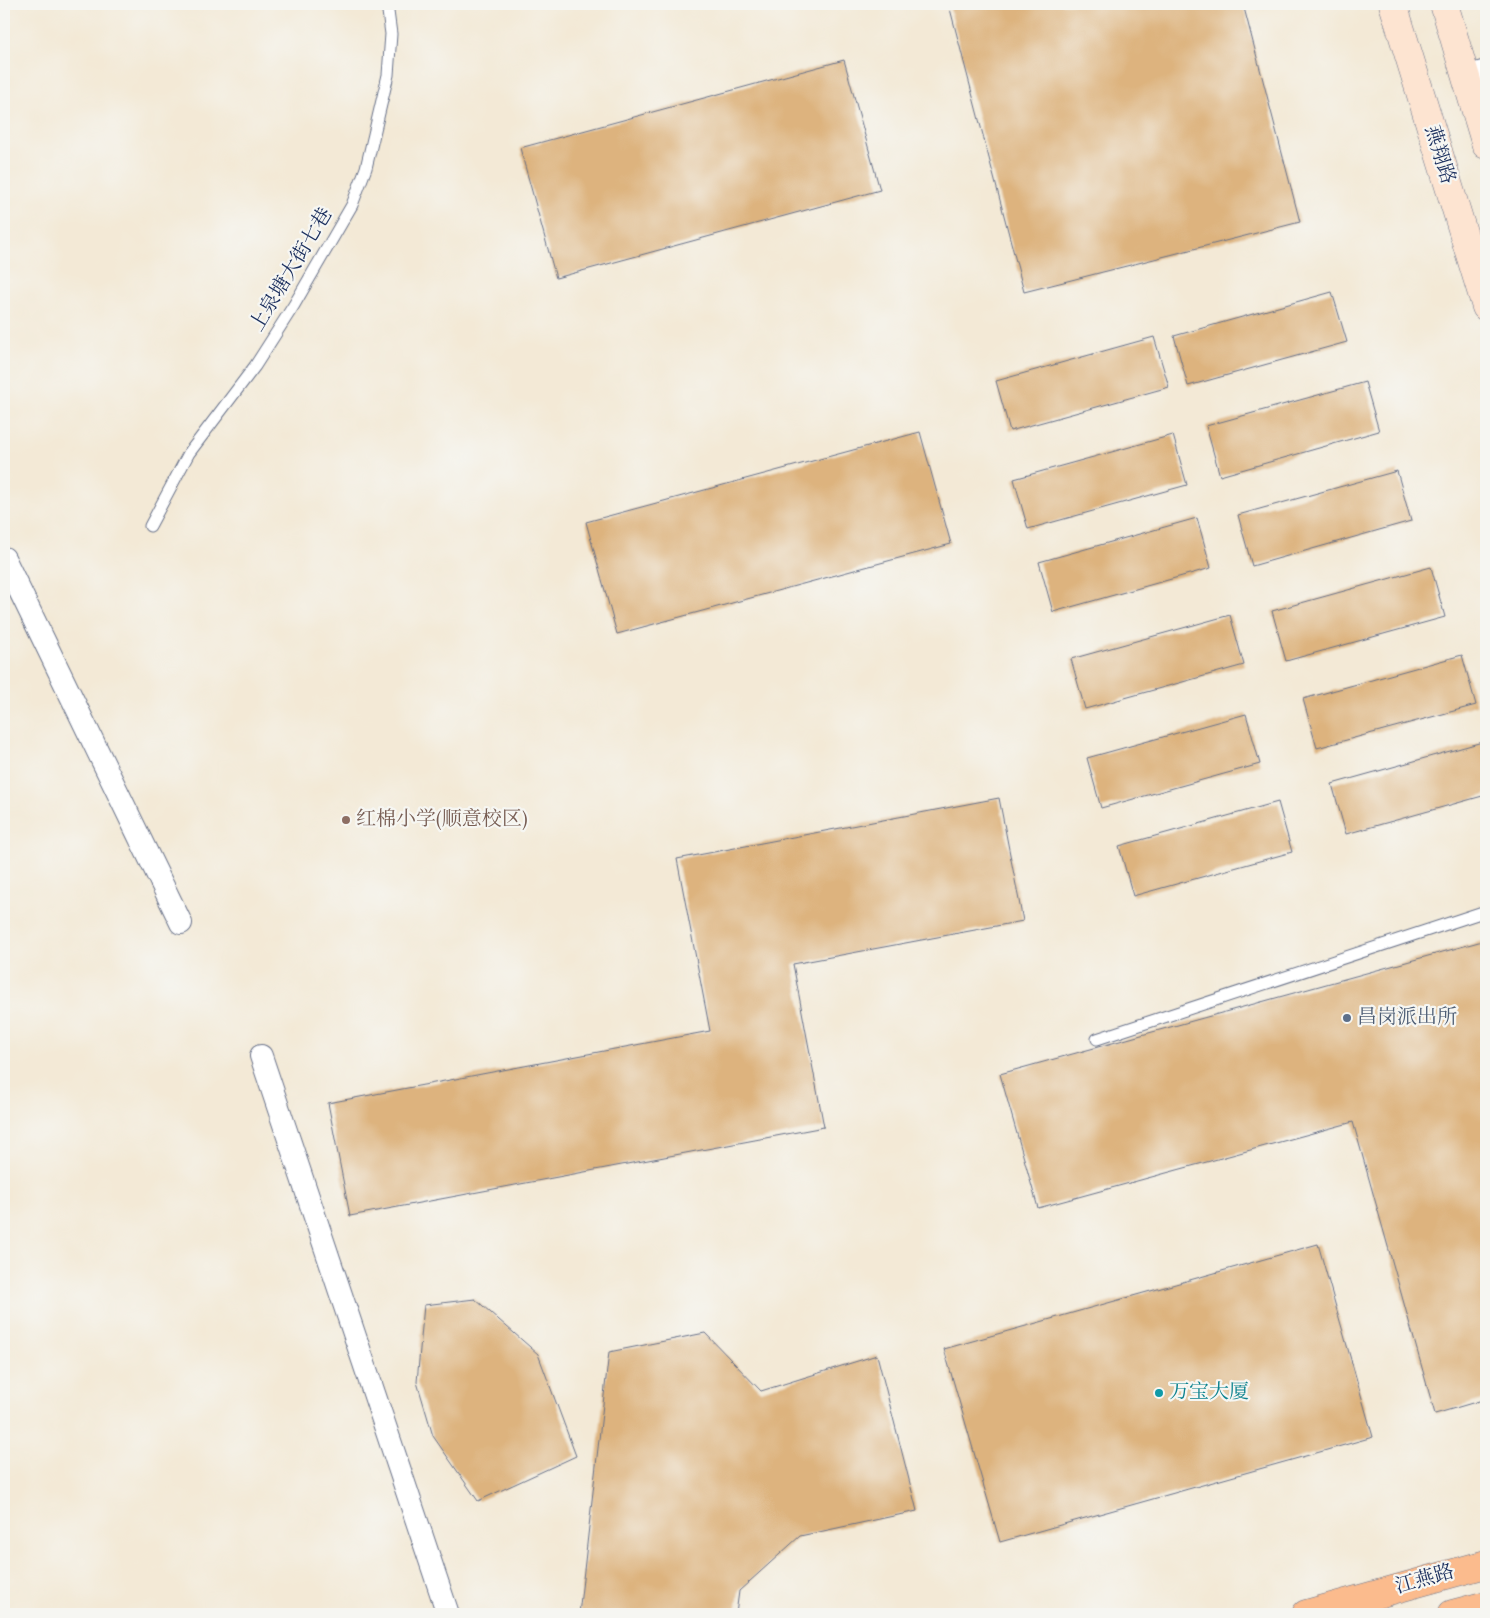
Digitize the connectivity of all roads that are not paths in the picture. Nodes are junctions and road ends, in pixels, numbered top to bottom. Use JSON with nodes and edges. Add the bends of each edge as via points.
{"nodes":[{"id":1,"x":387,"y":4,"type":"edge"},
{"id":2,"x":1392,"y":4,"type":"edge"},
{"id":3,"x":1444,"y":4,"type":"edge"},
{"id":4,"x":1476,"y":74,"type":"edge"},
{"id":5,"x":1486,"y":145,"type":"edge"},
{"id":6,"x":1486,"y":307,"type":"edge"},
{"id":7,"x":150,"y":526,"type":"dead end"},
{"id":8,"x":4,"y":558,"type":"edge"},
{"id":9,"x":1486,"y":912,"type":"edge"},
{"id":10,"x":181,"y":923,"type":"dead end"},
{"id":11,"x":1097,"y":1039,"type":"dead end"},
{"id":12,"x":261,"y":1056,"type":"dead end"},
{"id":13,"x":1486,"y":1564,"type":"edge"},
{"id":14,"x":1486,"y":1604,"type":"edge"},
{"id":15,"x":448,"y":1614,"type":"edge"},
{"id":16,"x":1306,"y":1614,"type":"edge"},
{"id":17,"x":1452,"y":1614,"type":"edge"}],
"edges":[{"from":1,"to":7,"type":"lane","name":"上泉塘大街七巷","via":[[390,34],[388,74],[366,168],[352,205],[255,366],[189,453]]},
{"from":2,"to":6,"type":"main road","name":"燕翔路"},
{"from":3,"to":4,"type":"main road"},
{"from":4,"to":5,"type":"main road"},
{"from":8,"to":10,"type":"street"},
{"from":9,"to":11,"type":"lane"},
{"from":12,"to":15,"type":"street"},
{"from":13,"to":16,"type":"main road","name":"江燕路"},
{"from":14,"to":17,"type":"main road","name":"江燕路"}]}
